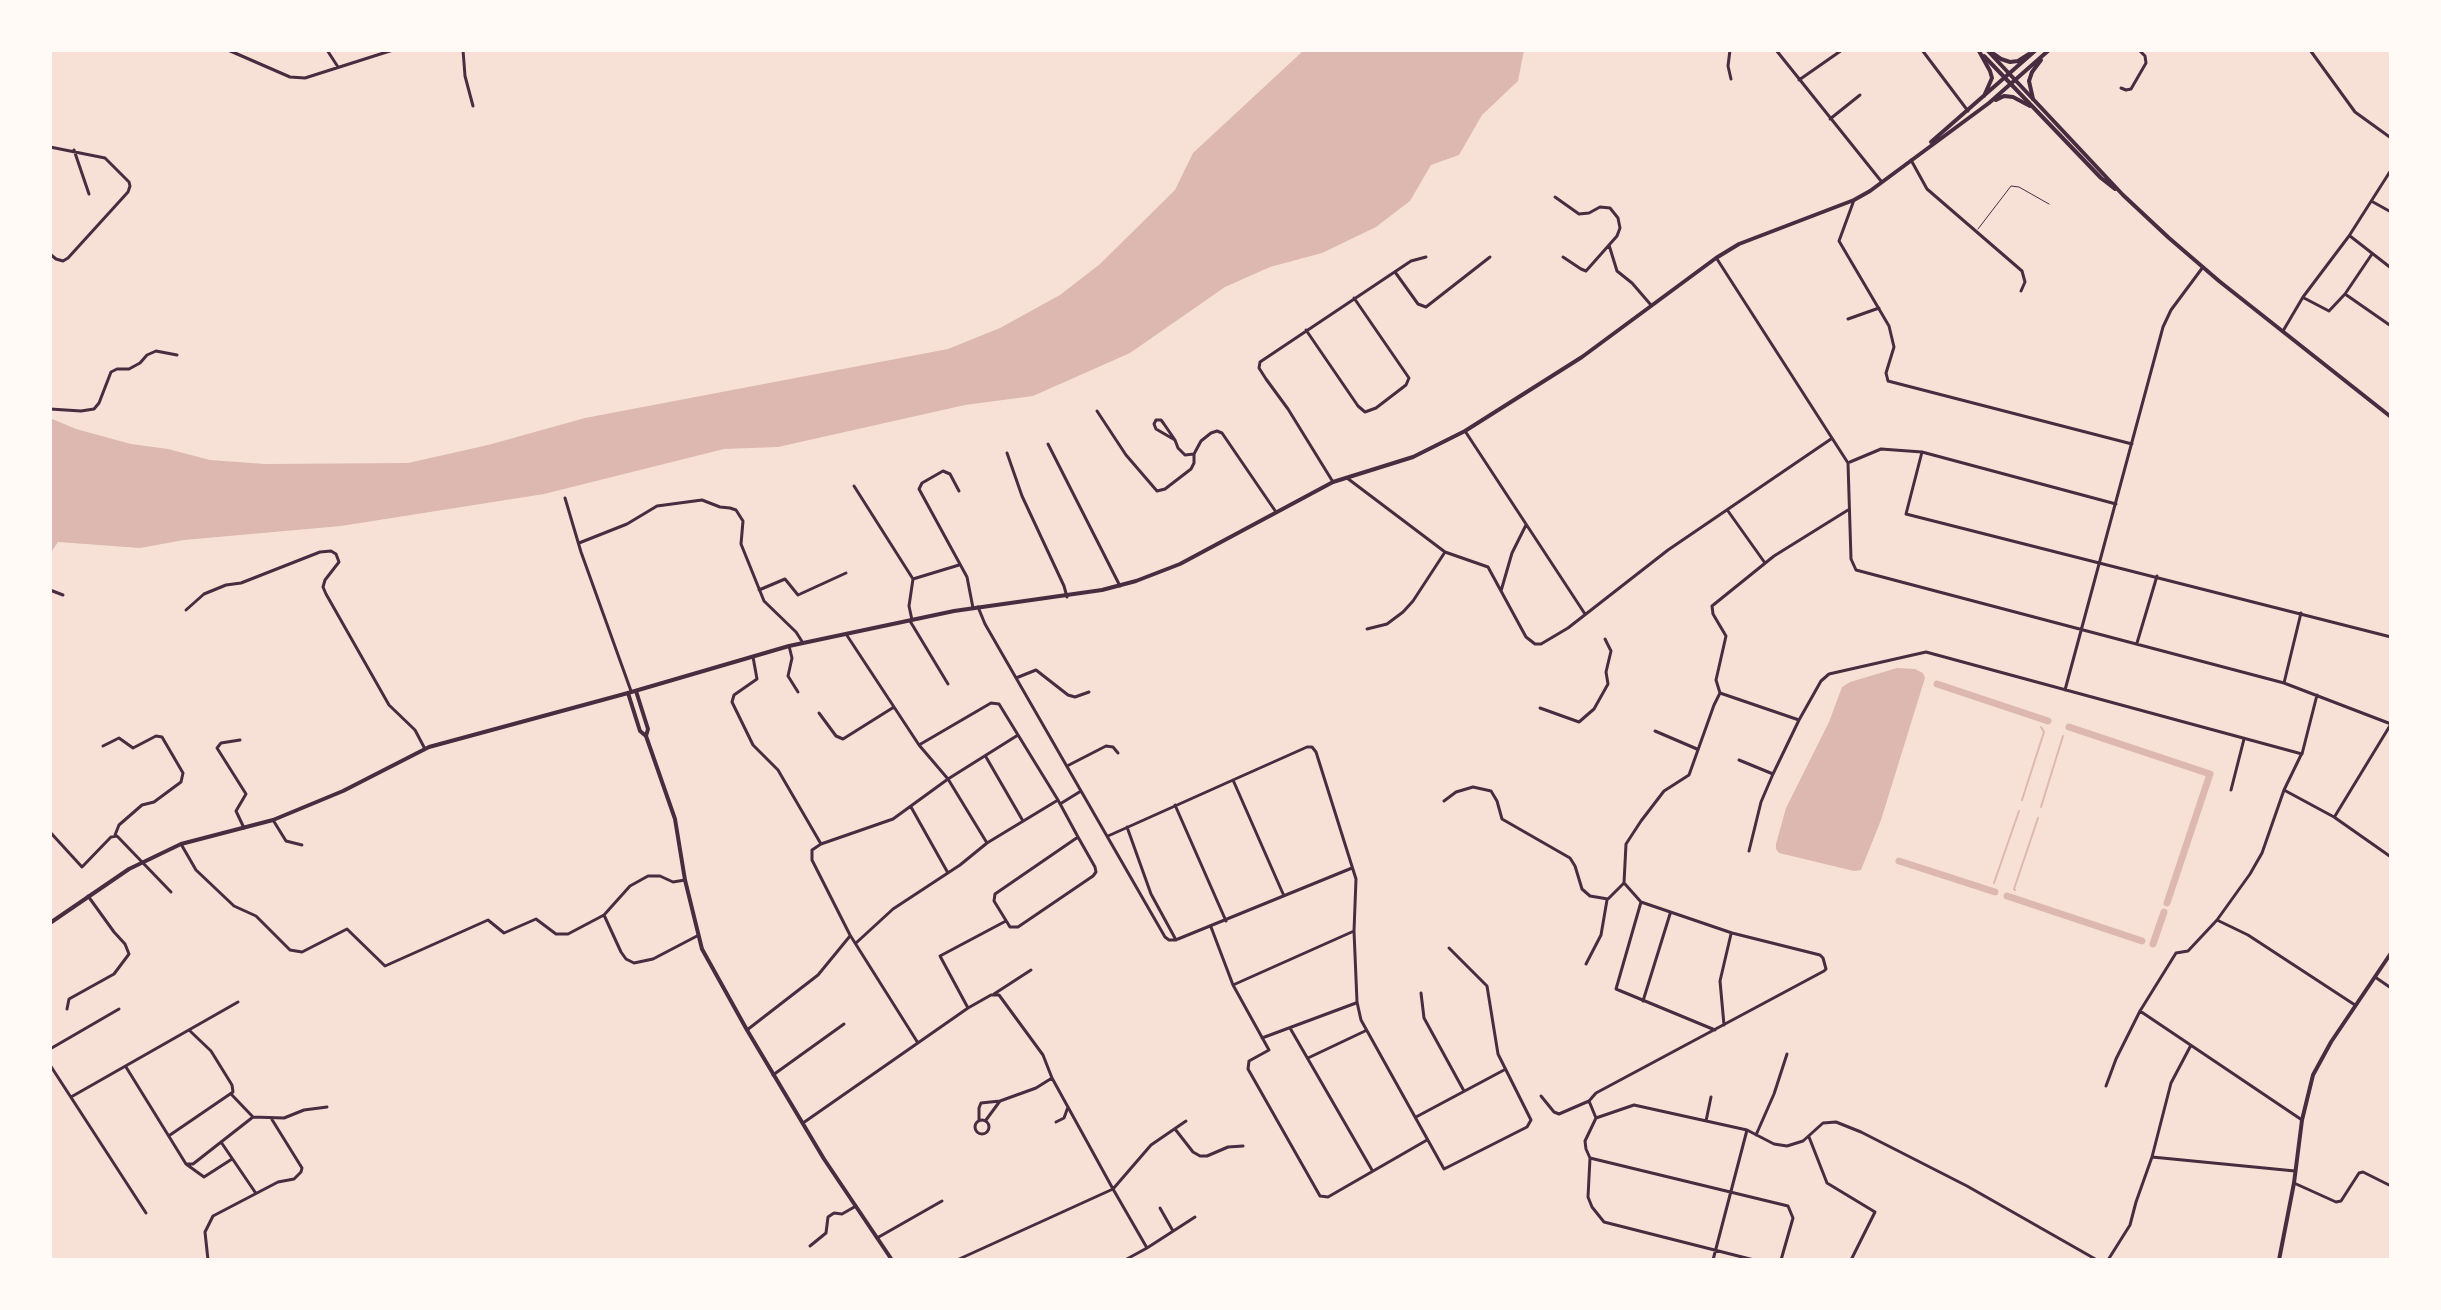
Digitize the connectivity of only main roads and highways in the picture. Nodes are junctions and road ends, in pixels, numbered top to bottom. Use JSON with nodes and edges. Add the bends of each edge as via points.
{"nodes":[{"id":1,"x":1988,"y":50,"type":"edge"},
{"id":2,"x":2036,"y":50,"type":"edge"},
{"id":3,"x":1978,"y":51,"type":"edge"},
{"id":4,"x":2048,"y":51,"type":"edge"},
{"id":5,"x":2007,"y":77,"type":"junction"},
{"id":6,"x":2015,"y":80,"type":"junction"},
{"id":7,"x":2010,"y":84,"type":"junction"},
{"id":8,"x":1983,"y":98,"type":"junction"},
{"id":9,"x":2033,"y":99,"type":"junction"},
{"id":10,"x":1989,"y":103,"type":"junction"},
{"id":11,"x":2030,"y":106,"type":"junction"},
{"id":12,"x":1911,"y":160,"type":"junction"},
{"id":13,"x":2123,"y":195,"type":"junction"},
{"id":14,"x":2391,"y":417,"type":"edge"},
{"id":15,"x":632,"y":692,"type":"junction"},
{"id":16,"x":646,"y":736,"type":"junction"},
{"id":17,"x":50,"y":923,"type":"edge"},
{"id":18,"x":2391,"y":953,"type":"edge"},
{"id":19,"x":892,"y":1260,"type":"edge"},
{"id":20,"x":2279,"y":1260,"type":"edge"}],
"edges":[{"from":1,"to":2,"type":"main road","via":[[2010,62]]},
{"from":1,"to":5,"type":"main road"},
{"from":2,"to":5,"type":"main road"},
{"from":3,"to":5,"type":"main road"},
{"from":3,"to":8,"type":"main road","via":[[1992,78]]},
{"from":4,"to":6,"type":"main road"},
{"from":4,"to":9,"type":"main road","via":[[2029,81]]},
{"from":5,"to":6,"type":"main road"},
{"from":5,"to":7,"type":"main road"},
{"from":5,"to":8,"type":"main road"},
{"from":6,"to":7,"type":"main road"},
{"from":6,"to":9,"type":"main road"},
{"from":7,"to":10,"type":"main road"},
{"from":7,"to":11,"type":"main road"},
{"from":8,"to":12,"type":"main road"},
{"from":9,"to":13,"type":"main road"},
{"from":10,"to":11,"type":"main road","via":[[2004,96]]},
{"from":10,"to":12,"type":"main road"},
{"from":11,"to":13,"type":"main road"},
{"from":12,"to":15,"type":"main road","via":[[1854,200],[1739,244],[1582,357],[1465,431],[1413,457],[1333,482],[1180,564],[1120,586],[975,608],[789,646]]},
{"from":13,"to":14,"type":"main road","via":[[2203,267]]},
{"from":15,"to":16,"type":"main road","via":[[648,729]]},
{"from":15,"to":16,"type":"main road","via":[[640,731]]},
{"from":15,"to":17,"type":"main road","via":[[425,749],[273,820],[181,844],[143,862]]},
{"from":16,"to":19,"type":"main road","via":[[675,819],[697,936],[773,1075]]},
{"from":18,"to":20,"type":"main road","via":[[2313,1075]]}]}
